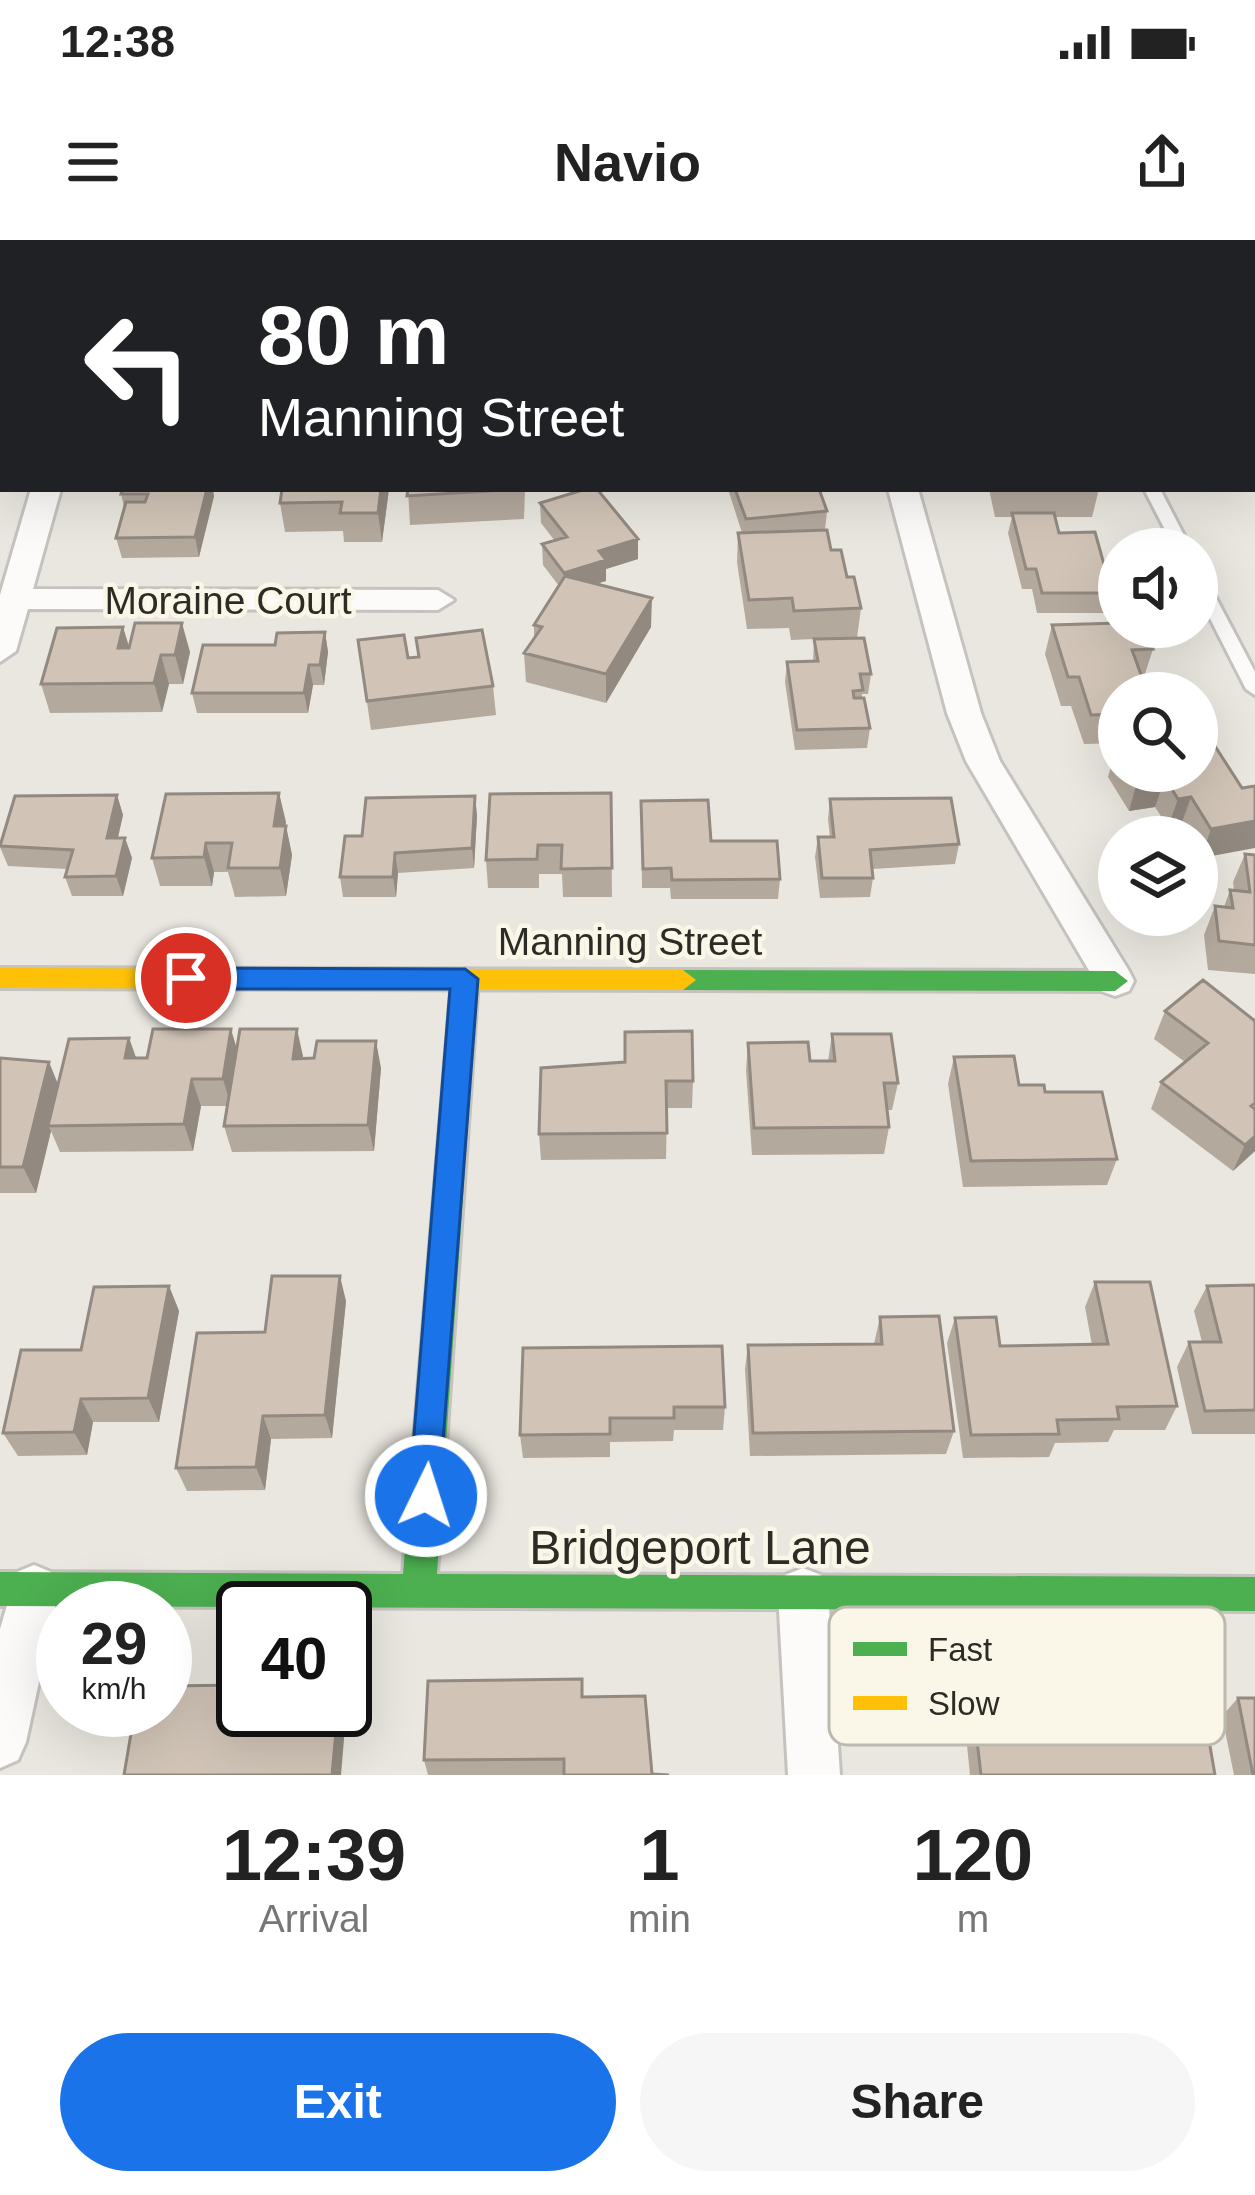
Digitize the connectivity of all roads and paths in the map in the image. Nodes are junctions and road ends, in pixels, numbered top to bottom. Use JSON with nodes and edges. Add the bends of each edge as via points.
{"nodes":[{"id":1,"x":45,"y":492,"type":"edge"},
{"id":2,"x":903,"y":492,"type":"edge"},
{"id":3,"x":1154,"y":492,"type":"edge"},
{"id":4,"x":1172,"y":528,"type":"edge"},
{"id":5,"x":18,"y":599,"type":"junction"},
{"id":6,"x":438,"y":600,"type":"dead end"},
{"id":7,"x":1218,"y":618,"type":"edge"},
{"id":8,"x":0,"y":651,"type":"edge"},
{"id":9,"x":1255,"y":689,"type":"edge"},
{"id":10,"x":0,"y":978,"type":"edge"},
{"id":11,"x":465,"y":979,"type":"junction"},
{"id":12,"x":1115,"y":982,"type":"joint"},
{"id":13,"x":17,"y":1589,"type":"edge"},
{"id":14,"x":419,"y":1591,"type":"junction"},
{"id":15,"x":803,"y":1592,"type":"junction"},
{"id":16,"x":1255,"y":1594,"type":"edge"},
{"id":17,"x":0,"y":1742,"type":"edge"},
{"id":18,"x":814,"y":1775,"type":"edge"}],
"edges":[{"from":1,"to":5,"type":"street"},
{"from":2,"to":12,"type":"street","via":[[983,760]]},
{"from":3,"to":4,"type":"lane"},
{"from":5,"to":6,"type":"street","name":"Moraine Court"},
{"from":5,"to":8,"type":"street"},
{"from":7,"to":9,"type":"lane"},
{"from":10,"to":11,"type":"street","name":"Manning Street"},
{"from":11,"to":12,"type":"street","name":"Manning Street"},
{"from":11,"to":14,"type":"street"},
{"from":13,"to":14,"type":"street","name":"Bridgeport Lane"},
{"from":13,"to":17,"type":"street"},
{"from":14,"to":15,"type":"street","name":"Bridgeport Lane"},
{"from":15,"to":16,"type":"street","name":"Bridgeport Lane"},
{"from":15,"to":18,"type":"street"}]}
